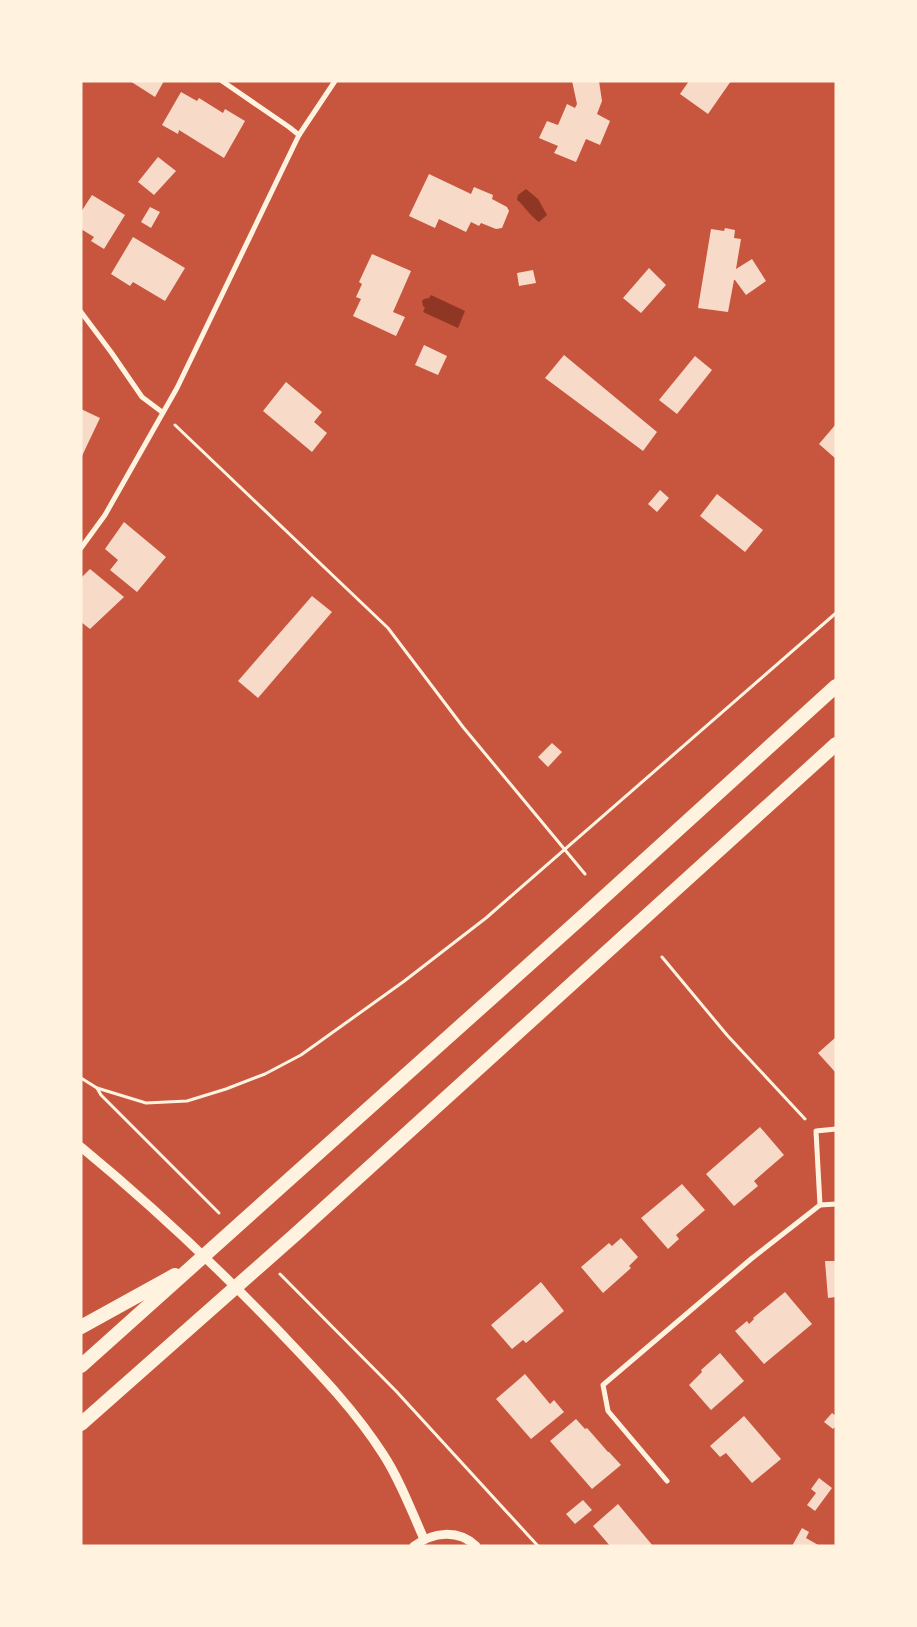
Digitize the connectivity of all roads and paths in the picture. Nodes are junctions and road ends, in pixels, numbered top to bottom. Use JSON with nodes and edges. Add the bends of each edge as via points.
{"nodes":[{"id":1,"x":222,"y":81,"type":"edge"},
{"id":2,"x":335,"y":81,"type":"edge"},
{"id":3,"x":299,"y":135,"type":"junction"},
{"id":4,"x":81,"y":312,"type":"edge"},
{"id":5,"x":162,"y":412,"type":"junction"},
{"id":6,"x":81,"y":548,"type":"edge"},
{"id":7,"x":836,"y":614,"type":"edge"},
{"id":8,"x":836,"y":686,"type":"edge"},
{"id":9,"x":836,"y":744,"type":"edge"},
{"id":10,"x":565,"y":850,"type":"junction"},
{"id":11,"x":585,"y":874,"type":"dead end"},
{"id":12,"x":662,"y":957,"type":"dead end"},
{"id":13,"x":81,"y":1078,"type":"edge"},
{"id":14,"x":97,"y":1088,"type":"junction"},
{"id":15,"x":836,"y":1129,"type":"edge"},
{"id":16,"x":816,"y":1131,"type":"junction"},
{"id":17,"x":81,"y":1147,"type":"edge"},
{"id":18,"x":836,"y":1204,"type":"edge"},
{"id":19,"x":820,"y":1205,"type":"junction"},
{"id":20,"x":224,"y":1217,"type":"dead end"},
{"id":21,"x":279,"y":1273,"type":"dead end"},
{"id":22,"x":162,"y":1287,"type":"junction"},
{"id":23,"x":81,"y":1327,"type":"edge"},
{"id":24,"x":81,"y":1366,"type":"edge"},
{"id":25,"x":81,"y":1424,"type":"edge"},
{"id":26,"x":667,"y":1481,"type":"dead end"},
{"id":27,"x":424,"y":1539,"type":"junction"},
{"id":28,"x":414,"y":1546,"type":"edge"},
{"id":29,"x":476,"y":1546,"type":"edge"},
{"id":30,"x":538,"y":1546,"type":"edge"}],
"edges":[{"from":1,"to":3,"type":"street"},
{"from":2,"to":3,"type":"street"},
{"from":3,"to":5,"type":"street","via":[[178,388]]},
{"from":4,"to":5,"type":"street","via":[[142,397]]},
{"from":5,"to":6,"type":"street","via":[[105,514]]},
{"from":5,"to":10,"type":"path","via":[[388,628],[463,727]]},
{"from":7,"to":10,"type":"path"},
{"from":8,"to":22,"type":"highway","via":[[266,1201],[195,1264]]},
{"from":9,"to":25,"type":"highway","via":[[297,1233]]},
{"from":10,"to":11,"type":"path"},
{"from":10,"to":14,"type":"path","via":[[486,918],[410,976],[300,1055],[264,1074],[187,1101],[146,1102]]},
{"from":12,"to":16,"type":"path","via":[[726,1035]]},
{"from":13,"to":14,"type":"path"},
{"from":14,"to":20,"type":"path"},
{"from":15,"to":16,"type":"street"},
{"from":16,"to":19,"type":"street"},
{"from":17,"to":27,"type":"street","via":[[132,1189],[243,1295],[337,1394],[384,1455]]},
{"from":18,"to":19,"type":"street"},
{"from":19,"to":26,"type":"street","via":[[751,1258],[604,1386],[608,1411]]},
{"from":21,"to":30,"type":"path","via":[[396,1391]]},
{"from":22,"to":23,"type":"highway"},
{"from":22,"to":24,"type":"highway"},
{"from":27,"to":28,"type":"street"},
{"from":27,"to":29,"type":"street","via":[[439,1534],[455,1534]]}]}
